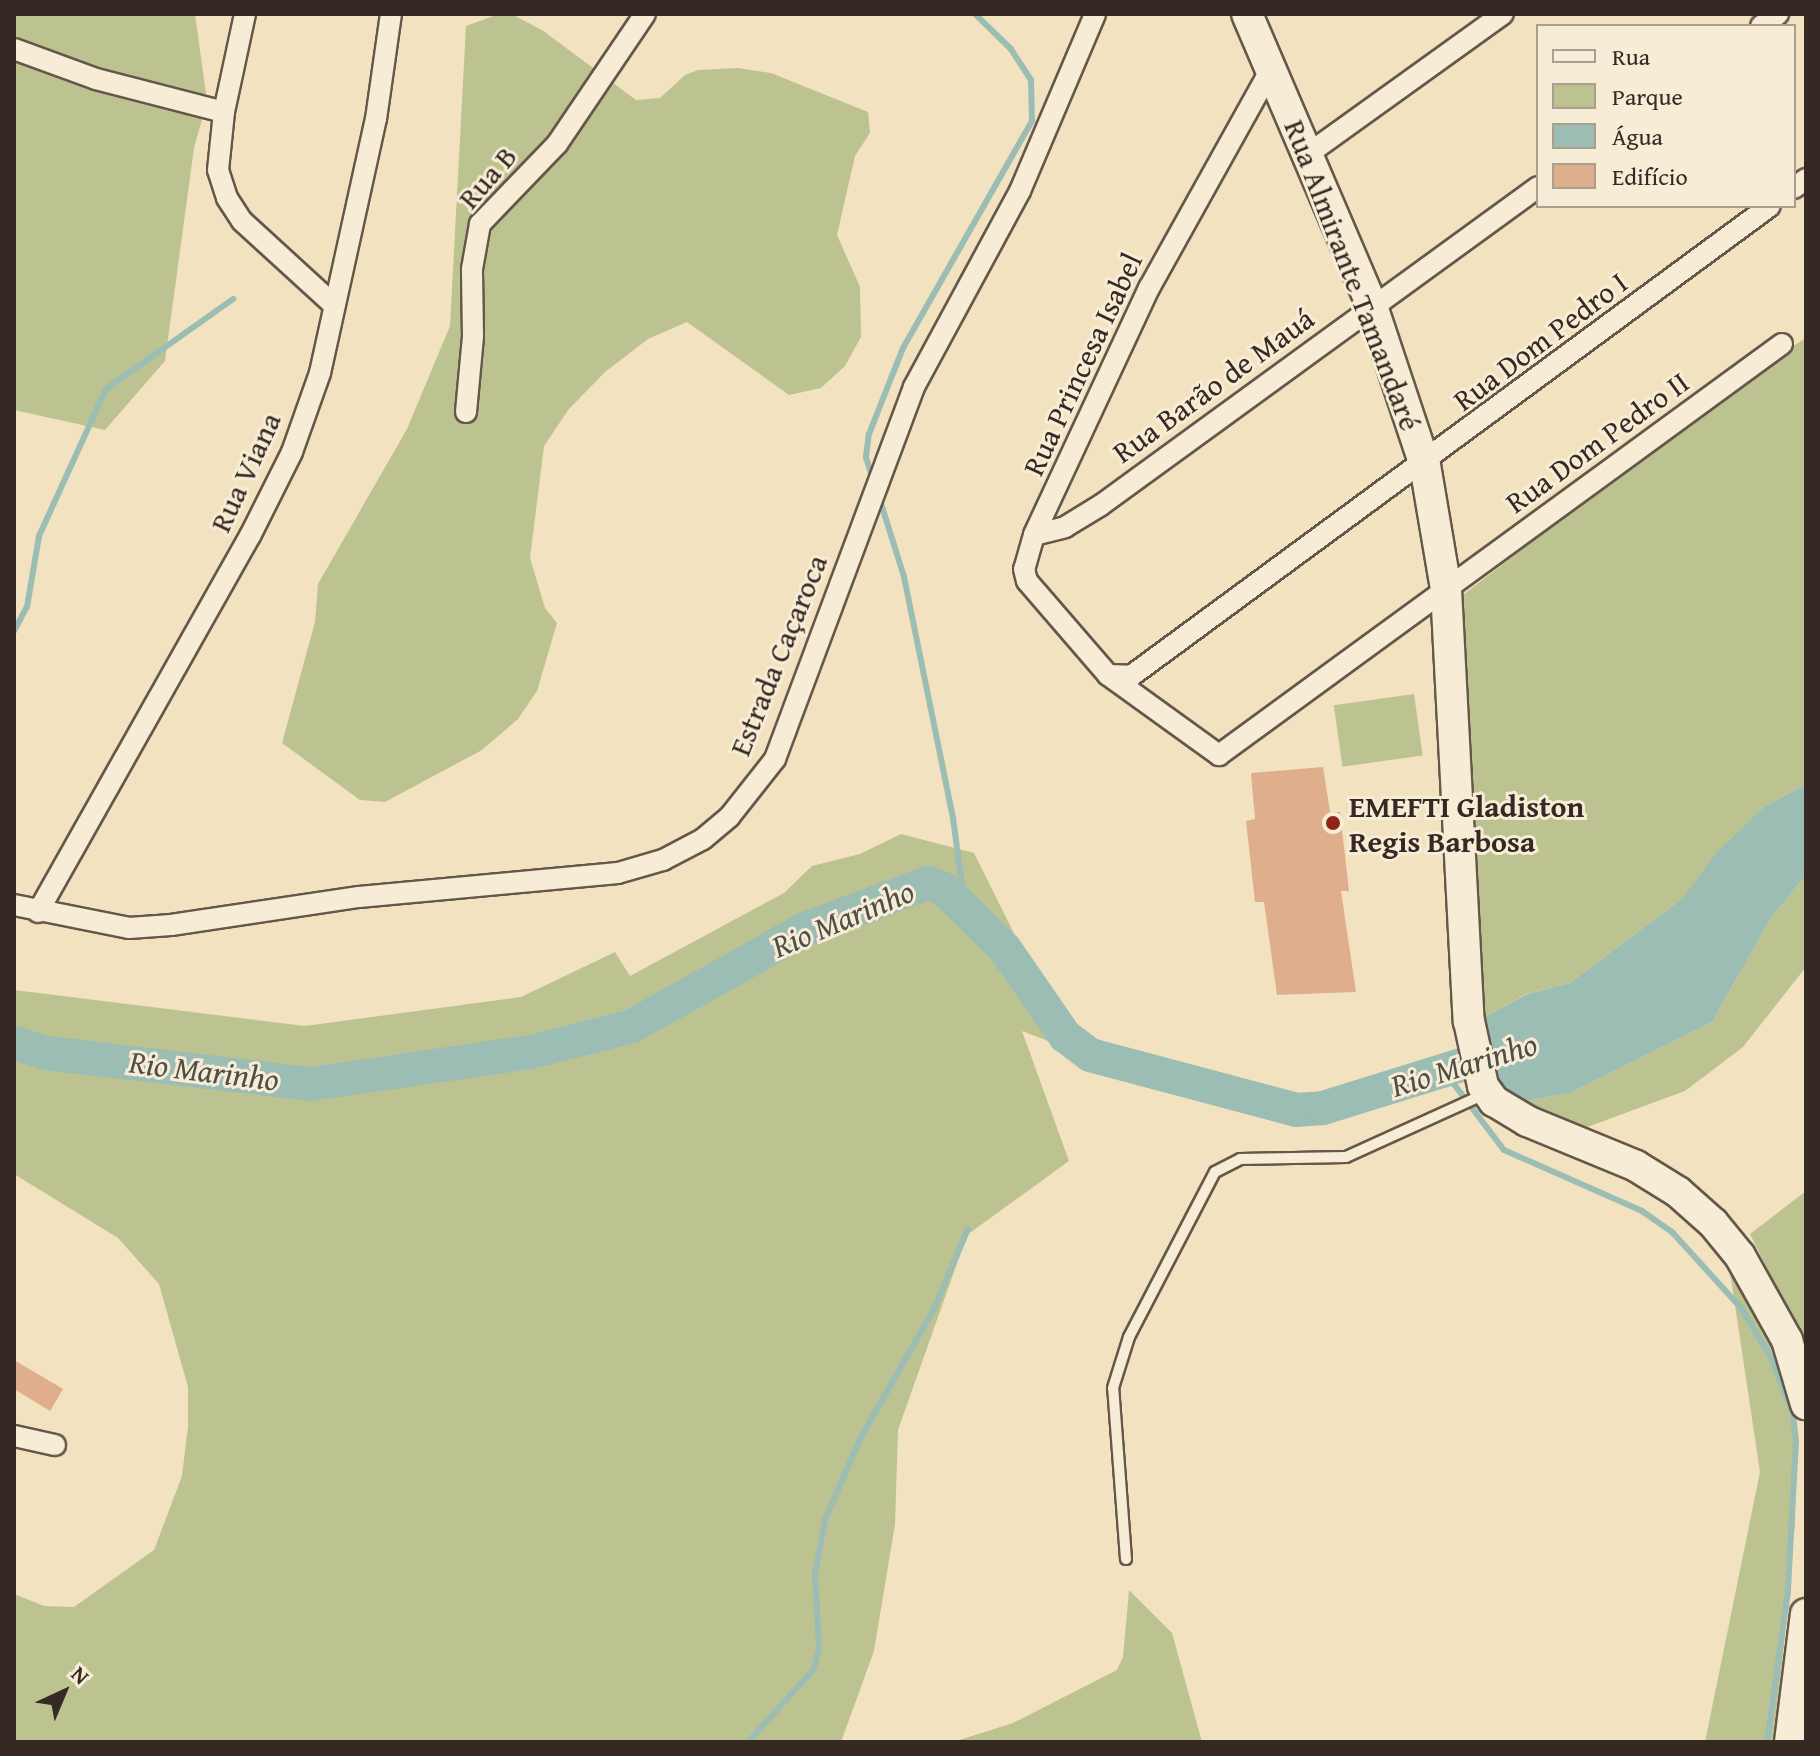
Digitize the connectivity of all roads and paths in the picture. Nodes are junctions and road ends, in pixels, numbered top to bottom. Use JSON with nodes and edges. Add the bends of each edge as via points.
{"nodes":[{"id":1,"x":245,"y":14,"type":"edge"},
{"id":2,"x":391,"y":14,"type":"edge"},
{"id":3,"x":645,"y":14,"type":"edge"},
{"id":4,"x":1095,"y":14,"type":"edge"},
{"id":5,"x":1248,"y":14,"type":"edge"},
{"id":6,"x":1503,"y":14,"type":"edge"},
{"id":7,"x":14,"y":49,"type":"edge"},
{"id":8,"x":1271,"y":69,"type":"junction"},
{"id":9,"x":224,"y":112,"type":"junction"},
{"id":10,"x":1308,"y":154,"type":"junction"},
{"id":11,"x":1536,"y":188,"type":"edge"},
{"id":12,"x":1767,"y":208,"type":"edge"},
{"id":13,"x":334,"y":305,"type":"junction"},
{"id":14,"x":1372,"y":306,"type":"junction"},
{"id":15,"x":1782,"y":344,"type":"dead end"},
{"id":16,"x":466,"y":412,"type":"dead end"},
{"id":17,"x":1425,"y":465,"type":"junction"},
{"id":18,"x":1034,"y":535,"type":"junction"},
{"id":19,"x":1446,"y":589,"type":"junction"},
{"id":20,"x":1108,"y":675,"type":"junction"},
{"id":21,"x":14,"y":905,"type":"edge"},
{"id":22,"x":38,"y":912,"type":"junction"},
{"id":23,"x":1485,"y":1089,"type":"junction"},
{"id":24,"x":1806,"y":1404,"type":"edge"},
{"id":25,"x":14,"y":1436,"type":"edge"},
{"id":26,"x":55,"y":1445,"type":"dead end"},
{"id":27,"x":1126,"y":1559,"type":"dead end"},
{"id":28,"x":1806,"y":1614,"type":"edge"},
{"id":29,"x":1790,"y":1742,"type":"edge"}],
"edges":[{"from":1,"to":9,"type":"street"},
{"from":2,"to":13,"type":"street","name":"Rua Viana","via":[[376,119]]},
{"from":3,"to":16,"type":"street","name":"Rua B","via":[[557,144],[480,224],[472,269]]},
{"from":4,"to":22,"type":"street","name":"Estrada Caçaroca","via":[[1020,191],[953,309],[884,465],[775,759],[730,816],[703,839],[663,860],[557,881],[359,897],[171,925],[129,928]]},
{"from":5,"to":8,"type":"main road","name":"Rua Almirante Tamandaré"},
{"from":6,"to":10,"type":"street"},
{"from":7,"to":9,"type":"street","via":[[96,79]]},
{"from":8,"to":10,"type":"main road","name":"Rua Almirante Tamandaré"},
{"from":8,"to":18,"type":"street","name":"Rua Princesa Isabel","via":[[1149,288]]},
{"from":9,"to":13,"type":"street","via":[[218,170],[227,198],[242,221]]},
{"from":10,"to":14,"type":"main road","name":"Rua Almirante Tamandaré"},
{"from":11,"to":14,"type":"street","name":"Rua Barão de Mauá"},
{"from":12,"to":17,"type":"street","name":"Rua Dom Pedro I"},
{"from":13,"to":22,"type":"street","name":"Rua Viana","via":[[320,373],[292,452]]},
{"from":14,"to":17,"type":"main road","name":"Rua Almirante Tamandaré"},
{"from":14,"to":18,"type":"street","name":"Rua Barão de Mauá","via":[[1101,505],[1065,527]]},
{"from":15,"to":19,"type":"street","name":"Rua Dom Pedro II"},
{"from":17,"to":19,"type":"main road","name":"Rua Almirante Tamandaré"},
{"from":17,"to":20,"type":"street","name":"Rua Dom Pedro I","via":[[1131,676]]},
{"from":18,"to":20,"type":"street","name":"Rua Princesa Isabel","via":[[1024,569],[1027,581]]},
{"from":19,"to":20,"type":"street","name":"Rua Dom Pedro II","via":[[1219,755]]},
{"from":19,"to":23,"type":"main road","name":"Rua Almirante Tamandaré","via":[[1469,1021]]},
{"from":21,"to":22,"type":"street","name":"Estrada Caçaroca"},
{"from":23,"to":24,"type":"main road","via":[[1527,1121],[1636,1166],[1678,1192],[1713,1223],[1740,1256],[1787,1340]]},
{"from":23,"to":27,"type":"lane","via":[[1346,1157],[1240,1159],[1215,1172],[1129,1337],[1113,1388]]},
{"from":25,"to":26,"type":"street"},
{"from":28,"to":29,"type":"main road"}]}
